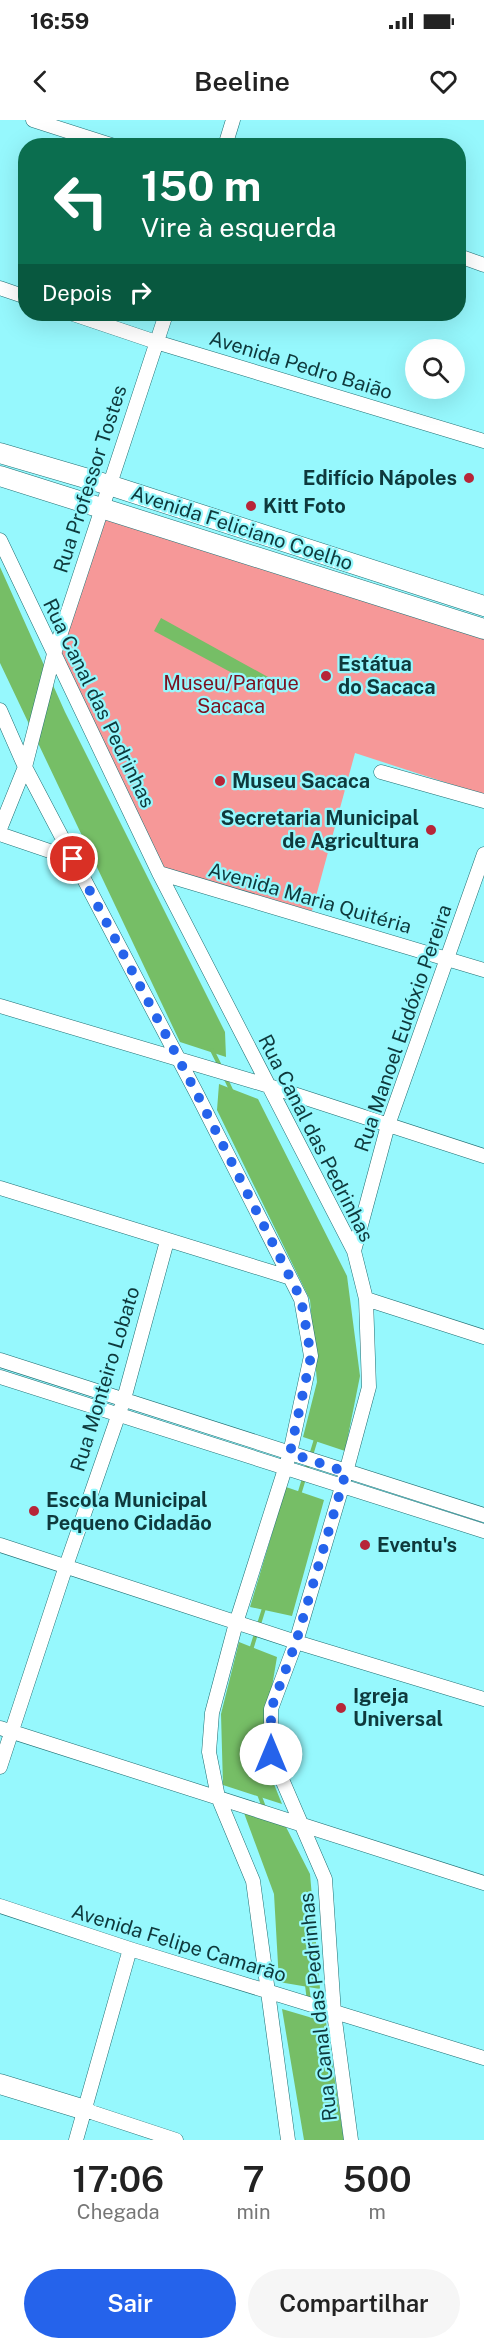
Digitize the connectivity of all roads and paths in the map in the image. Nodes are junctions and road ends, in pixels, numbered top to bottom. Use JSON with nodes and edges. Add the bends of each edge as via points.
{"nodes":[{"id":1,"x":33,"y":120,"type":"edge"},
{"id":2,"x":233,"y":120,"type":"edge"},
{"id":3,"x":89,"y":138,"type":"edge"},
{"id":4,"x":227,"y":138,"type":"edge"},
{"id":5,"x":466,"y":259,"type":"edge"},
{"id":6,"x":484,"y":265,"type":"edge"},
{"id":7,"x":0,"y":288,"type":"edge"},
{"id":8,"x":18,"y":294,"type":"edge"},
{"id":9,"x":94,"y":321,"type":"edge"},
{"id":10,"x":164,"y":321,"type":"edge"},
{"id":11,"x":156,"y":342,"type":"junction"},
{"id":12,"x":484,"y":441,"type":"edge"},
{"id":13,"x":0,"y":453,"type":"edge"},
{"id":14,"x":0,"y":476,"type":"edge"},
{"id":15,"x":109,"y":485,"type":"junction"},
{"id":16,"x":101,"y":508,"type":"junction"},
{"id":17,"x":0,"y":540,"type":"edge"},
{"id":18,"x":431,"y":590,"type":"junction"},
{"id":19,"x":484,"y":606,"type":"edge"},
{"id":20,"x":426,"y":610,"type":"junction"},
{"id":21,"x":484,"y":628,"type":"edge"},
{"id":22,"x":54,"y":654,"type":"junction"},
{"id":23,"x":0,"y":710,"type":"edge"},
{"id":24,"x":25,"y":767,"type":"junction"},
{"id":25,"x":381,"y":772,"type":"dead end"},
{"id":26,"x":484,"y":801,"type":"edge"},
{"id":27,"x":0,"y":832,"type":"edge"},
{"id":28,"x":484,"y":854,"type":"edge"},
{"id":29,"x":73,"y":859,"type":"junction"},
{"id":30,"x":159,"y":873,"type":"junction"},
{"id":31,"x":447,"y":958,"type":"junction"},
{"id":32,"x":484,"y":970,"type":"edge"},
{"id":33,"x":0,"y":1006,"type":"edge"},
{"id":34,"x":178,"y":1058,"type":"junction"},
{"id":35,"x":269,"y":1086,"type":"junction"},
{"id":36,"x":388,"y":1125,"type":"junction"},
{"id":37,"x":484,"y":1156,"type":"edge"},
{"id":38,"x":0,"y":1188,"type":"edge"},
{"id":39,"x":167,"y":1241,"type":"junction"},
{"id":40,"x":354,"y":1251,"type":"junction"},
{"id":41,"x":288,"y":1277,"type":"junction"},
{"id":42,"x":366,"y":1299,"type":"junction"},
{"id":43,"x":484,"y":1337,"type":"edge"},
{"id":44,"x":0,"y":1360,"type":"edge"},
{"id":45,"x":0,"y":1377,"type":"edge"},
{"id":46,"x":124,"y":1399,"type":"junction"},
{"id":47,"x":117,"y":1416,"type":"junction"},
{"id":48,"x":296,"y":1455,"type":"junction"},
{"id":49,"x":291,"y":1470,"type":"junction"},
{"id":50,"x":346,"y":1472,"type":"junction"},
{"id":51,"x":342,"y":1487,"type":"junction"},
{"id":52,"x":484,"y":1515,"type":"edge"},
{"id":53,"x":484,"y":1531,"type":"edge"},
{"id":54,"x":0,"y":1545,"type":"edge"},
{"id":55,"x":66,"y":1566,"type":"junction"},
{"id":56,"x":242,"y":1624,"type":"junction"},
{"id":57,"x":296,"y":1642,"type":"junction"},
{"id":58,"x":484,"y":1700,"type":"edge"},
{"id":59,"x":6,"y":1730,"type":"edge"},
{"id":60,"x":0,"y":1767,"type":"edge"},
{"id":61,"x":223,"y":1798,"type":"junction"},
{"id":62,"x":301,"y":1823,"type":"junction"},
{"id":63,"x":484,"y":1883,"type":"edge"},
{"id":64,"x":0,"y":1906,"type":"edge"},
{"id":65,"x":130,"y":1949,"type":"junction"},
{"id":66,"x":274,"y":1993,"type":"junction"},
{"id":67,"x":329,"y":2011,"type":"junction"},
{"id":68,"x":484,"y":2058,"type":"edge"},
{"id":69,"x":0,"y":2084,"type":"edge"},
{"id":70,"x":85,"y":2110,"type":"junction"},
{"id":71,"x":76,"y":2140,"type":"edge"},
{"id":72,"x":176,"y":2140,"type":"edge"},
{"id":73,"x":288,"y":2140,"type":"edge"},
{"id":74,"x":351,"y":2140,"type":"edge"}],
"edges":[{"from":1,"to":3,"type":"street"},
{"from":2,"to":4,"type":"street"},
{"from":5,"to":6,"type":"street"},
{"from":7,"to":8,"type":"street"},
{"from":9,"to":11,"type":"street","name":"Avenida Pedro Baião"},
{"from":10,"to":11,"type":"street","name":"Rua Professor Tostes"},
{"from":11,"to":12,"type":"street","name":"Avenida Pedro Baião"},
{"from":11,"to":15,"type":"street","name":"Rua Professor Tostes"},
{"from":13,"to":15,"type":"street","name":"Avenida Feliciano Coelho"},
{"from":14,"to":16,"type":"street","name":"Avenida Feliciano Coelho"},
{"from":15,"to":16,"type":"street","name":"Rua Professor Tostes"},
{"from":15,"to":18,"type":"street","name":"Avenida Feliciano Coelho"},
{"from":16,"to":20,"type":"street","name":"Avenida Feliciano Coelho"},
{"from":16,"to":22,"type":"street","name":"Rua Professor Tostes"},
{"from":17,"to":22,"type":"street","name":"Rua Canal das Pedrinhas"},
{"from":18,"to":19,"type":"street","name":"Avenida Feliciano Coelho"},
{"from":18,"to":20,"type":"street"},
{"from":20,"to":21,"type":"street","name":"Avenida Feliciano Coelho"},
{"from":22,"to":24,"type":"street","name":"Rua Professor Tostes"},
{"from":22,"to":30,"type":"street","name":"Rua Canal das Pedrinhas"},
{"from":23,"to":24,"type":"street"},
{"from":24,"to":27,"type":"street","name":"Rua Professor Tostes"},
{"from":24,"to":29,"type":"street"},
{"from":25,"to":26,"type":"street"},
{"from":27,"to":29,"type":"street"},
{"from":28,"to":31,"type":"street","name":"Rua Manoel Eudóxio Pereira"},
{"from":29,"to":34,"type":"street"},
{"from":30,"to":31,"type":"street","name":"Avenida Maria Quitéria"},
{"from":30,"to":35,"type":"street","name":"Rua Canal das Pedrinhas"},
{"from":31,"to":32,"type":"street","name":"Avenida Maria Quitéria"},
{"from":31,"to":36,"type":"street","name":"Rua Manoel Eudóxio Pereira"},
{"from":33,"to":34,"type":"street"},
{"from":34,"to":35,"type":"street"},
{"from":34,"to":41,"type":"street"},
{"from":35,"to":36,"type":"street"},
{"from":35,"to":40,"type":"street","name":"Rua Canal das Pedrinhas"},
{"from":36,"to":37,"type":"street"},
{"from":36,"to":40,"type":"street","name":"Rua Manoel Eudóxio Pereira"},
{"from":38,"to":39,"type":"street"},
{"from":39,"to":41,"type":"street"},
{"from":39,"to":46,"type":"street","name":"Rua Monteiro Lobato"},
{"from":40,"to":42,"type":"street","name":"Rua Canal das Pedrinhas"},
{"from":41,"to":48,"type":"street","via":[[301,1299],[311,1356]]},
{"from":42,"to":43,"type":"street"},
{"from":42,"to":50,"type":"street","name":"Rua Canal das Pedrinhas","via":[[369,1387]]},
{"from":44,"to":46,"type":"street"},
{"from":45,"to":47,"type":"street"},
{"from":46,"to":47,"type":"street","name":"Rua Monteiro Lobato"},
{"from":46,"to":48,"type":"street"},
{"from":47,"to":49,"type":"street"},
{"from":47,"to":55,"type":"street","name":"Rua Monteiro Lobato"},
{"from":48,"to":49,"type":"street"},
{"from":48,"to":50,"type":"street"},
{"from":49,"to":51,"type":"street"},
{"from":49,"to":56,"type":"street"},
{"from":50,"to":51,"type":"street","name":"Rua Canal das Pedrinhas"},
{"from":50,"to":52,"type":"street"},
{"from":51,"to":53,"type":"street"},
{"from":51,"to":57,"type":"street","name":"Rua Canal das Pedrinhas"},
{"from":54,"to":55,"type":"street"},
{"from":55,"to":56,"type":"street"},
{"from":55,"to":59,"type":"street","name":"Rua Monteiro Lobato"},
{"from":56,"to":57,"type":"street"},
{"from":56,"to":61,"type":"street","via":[[212,1713],[209,1752]]},
{"from":57,"to":58,"type":"street"},
{"from":57,"to":62,"type":"street","name":"Rua Canal das Pedrinhas","via":[[271,1709],[271,1754]]},
{"from":59,"to":60,"type":"street","name":"Rua Monteiro Lobato"},
{"from":59,"to":61,"type":"street"},
{"from":61,"to":62,"type":"street"},
{"from":61,"to":66,"type":"street","via":[[253,1881]]},
{"from":62,"to":63,"type":"street"},
{"from":62,"to":67,"type":"street","name":"Rua Canal das Pedrinhas","via":[[325,1879]]},
{"from":64,"to":65,"type":"street","name":"Avenida Felipe Camarão"},
{"from":65,"to":66,"type":"street","name":"Avenida Felipe Camarão"},
{"from":65,"to":70,"type":"street"},
{"from":66,"to":67,"type":"street","name":"Avenida Felipe Camarão"},
{"from":66,"to":73,"type":"street"},
{"from":67,"to":68,"type":"street","name":"Avenida Felipe Camarão"},
{"from":67,"to":74,"type":"street","name":"Rua Canal das Pedrinhas"},
{"from":69,"to":70,"type":"street"},
{"from":70,"to":71,"type":"street"},
{"from":70,"to":72,"type":"street"}]}
